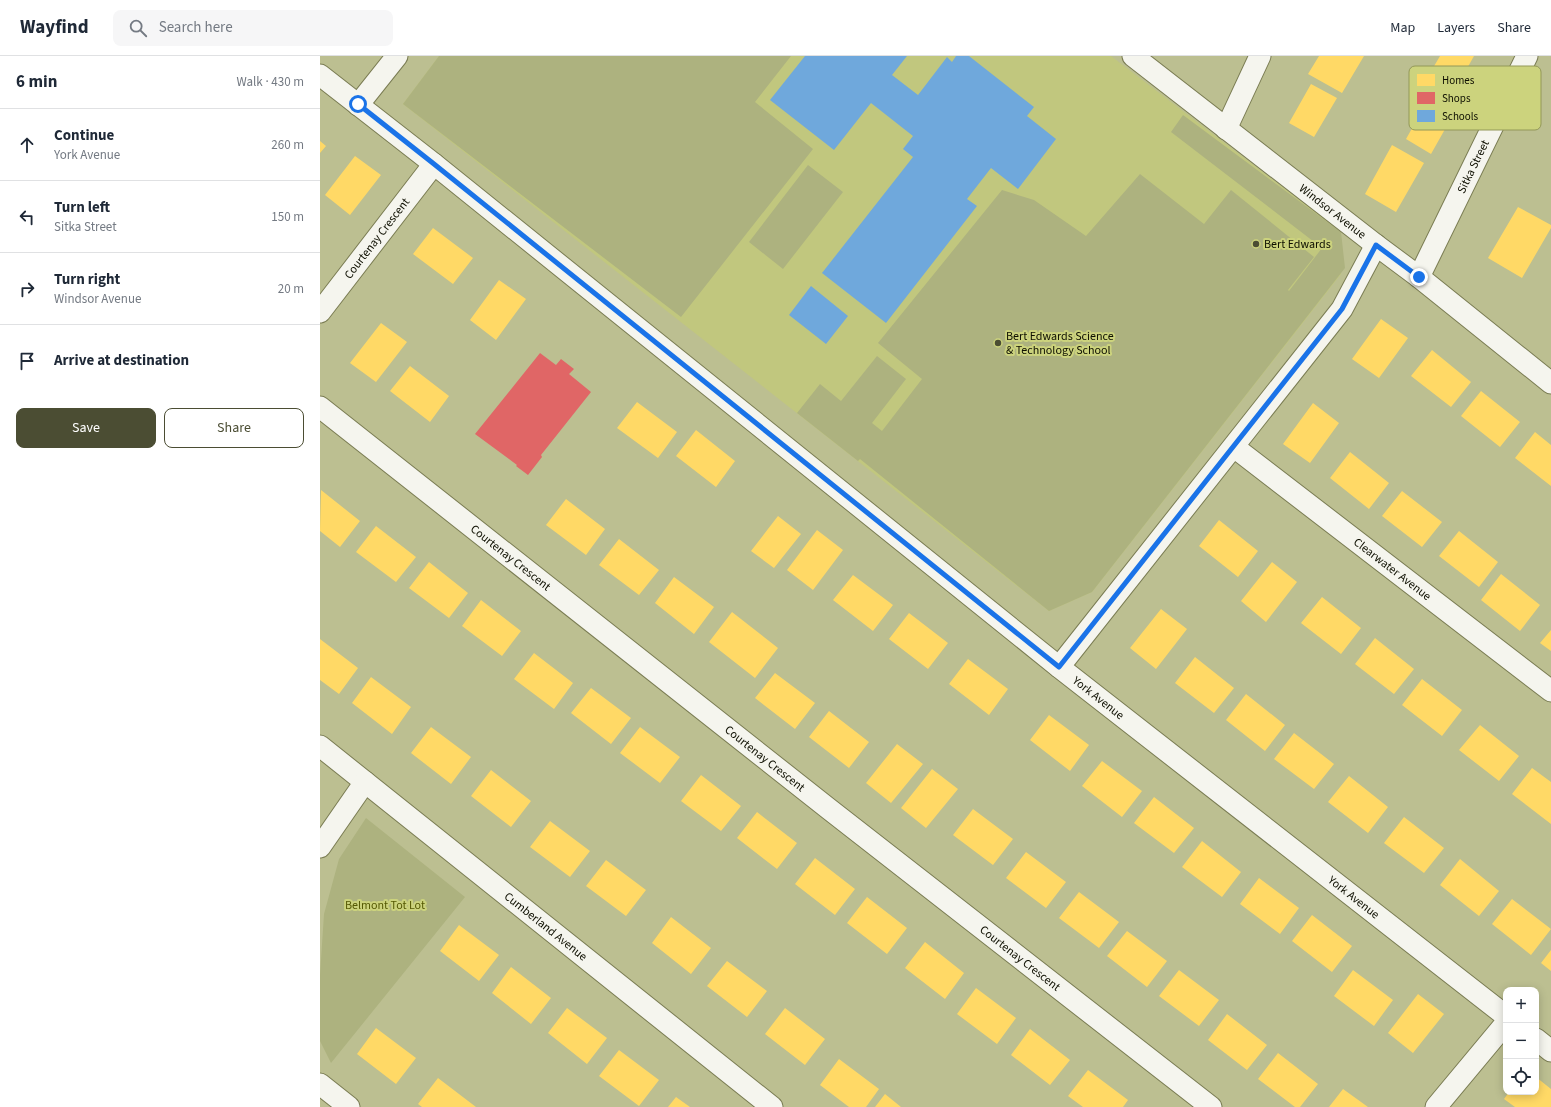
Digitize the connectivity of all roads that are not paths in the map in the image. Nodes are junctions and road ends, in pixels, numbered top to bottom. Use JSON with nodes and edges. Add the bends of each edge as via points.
{"nodes":[{"id":1,"x":397,"y":56,"type":"edge"},
{"id":2,"x":1133,"y":56,"type":"edge"},
{"id":3,"x":1260,"y":56,"type":"edge"},
{"id":4,"x":1527,"y":56,"type":"edge"},
{"id":5,"x":1522,"y":66,"type":"edge"},
{"id":6,"x":320,"y":75,"type":"edge"},
{"id":7,"x":358,"y":104,"type":"junction"},
{"id":8,"x":1226,"y":129,"type":"junction"},
{"id":9,"x":1491,"y":130,"type":"edge"},
{"id":10,"x":434,"y":164,"type":"junction"},
{"id":11,"x":1376,"y":245,"type":"junction"},
{"id":12,"x":1419,"y":277,"type":"junction"},
{"id":13,"x":320,"y":312,"type":"edge"},
{"id":14,"x":1551,"y":383,"type":"edge"},
{"id":15,"x":320,"y":407,"type":"edge"},
{"id":16,"x":1234,"y":447,"type":"junction"},
{"id":17,"x":1059,"y":667,"type":"junction"},
{"id":18,"x":1551,"y":691,"type":"edge"},
{"id":19,"x":320,"y":746,"type":"edge"},
{"id":20,"x":365,"y":782,"type":"junction"},
{"id":21,"x":320,"y":847,"type":"edge"},
{"id":22,"x":1503,"y":1014,"type":"edge"},
{"id":23,"x":1503,"y":1027,"type":"edge"},
{"id":24,"x":1539,"y":1041,"type":"edge"},
{"id":25,"x":1551,"y":1051,"type":"edge"},
{"id":26,"x":320,"y":1084,"type":"edge"},
{"id":27,"x":349,"y":1107,"type":"edge"},
{"id":28,"x":772,"y":1107,"type":"edge"},
{"id":29,"x":1211,"y":1107,"type":"edge"},
{"id":30,"x":1436,"y":1107,"type":"edge"}],
"edges":[{"from":1,"to":7,"type":"street"},
{"from":2,"to":8,"type":"street","name":"Windsor Avenue"},
{"from":3,"to":8,"type":"street"},
{"from":4,"to":5,"type":"street","name":"Sitka Street"},
{"from":6,"to":7,"type":"street","name":"York Avenue"},
{"from":7,"to":10,"type":"street","name":"York Avenue"},
{"from":8,"to":11,"type":"street","name":"Windsor Avenue"},
{"from":9,"to":12,"type":"street","name":"Sitka Street"},
{"from":10,"to":13,"type":"street","name":"Courtenay Crescent"},
{"from":10,"to":17,"type":"street","name":"York Avenue"},
{"from":11,"to":12,"type":"street","name":"Windsor Avenue"},
{"from":11,"to":16,"type":"street","via":[[1342,309]]},
{"from":12,"to":14,"type":"street","name":"Windsor Avenue"},
{"from":15,"to":29,"type":"street","name":"Courtenay Crescent"},
{"from":16,"to":17,"type":"street"},
{"from":16,"to":18,"type":"street","name":"Clearwater Avenue"},
{"from":17,"to":22,"type":"street","name":"York Avenue"},
{"from":19,"to":20,"type":"street","name":"Cumberland Avenue"},
{"from":20,"to":21,"type":"street"},
{"from":20,"to":28,"type":"street","name":"Cumberland Avenue"},
{"from":23,"to":30,"type":"street"},
{"from":24,"to":25,"type":"street"},
{"from":26,"to":27,"type":"street"}]}
